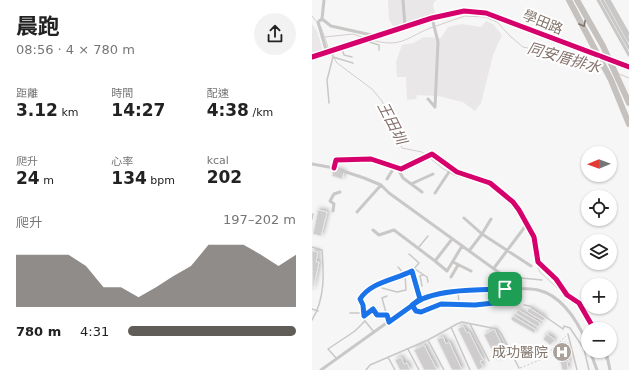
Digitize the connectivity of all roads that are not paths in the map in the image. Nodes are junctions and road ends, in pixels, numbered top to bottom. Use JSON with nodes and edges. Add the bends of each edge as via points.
{"nodes":[{"id":1,"x":324,"y":0,"type":"edge"},
{"id":2,"x":403,"y":0,"type":"edge"},
{"id":3,"x":569,"y":0,"type":"edge"},
{"id":4,"x":577,"y":0,"type":"edge"},
{"id":5,"x":598,"y":0,"type":"edge"},
{"id":6,"x":602,"y":0,"type":"edge"},
{"id":7,"x":606,"y":0,"type":"edge"},
{"id":8,"x":609,"y":0,"type":"edge"},
{"id":9,"x":322,"y":19,"type":"junction"},
{"id":10,"x":432,"y":20,"type":"junction"},
{"id":11,"x":405,"y":27,"type":"junction"},
{"id":12,"x":378,"y":36,"type":"junction"},
{"id":13,"x":627,"y":38,"type":"edge"},
{"id":14,"x":364,"y":41,"type":"junction"},
{"id":15,"x":342,"y":48,"type":"junction"},
{"id":16,"x":629,"y":48,"type":"edge"},
{"id":17,"x":379,"y":50,"type":"dead end"},
{"id":18,"x":330,"y":52,"type":"junction"},
{"id":19,"x":629,"y":55,"type":"edge"},
{"id":20,"x":312,"y":57,"type":"edge"},
{"id":21,"x":333,"y":57,"type":"junction"},
{"id":22,"x":352,"y":57,"type":"dead end"},
{"id":23,"x":353,"y":63,"type":"dead end"},
{"id":24,"x":629,"y":67,"type":"edge"},
{"id":25,"x":428,"y":99,"type":"dead end"},
{"id":26,"x":328,"y":103,"type":"dead end"},
{"id":27,"x":629,"y":103,"type":"edge"},
{"id":28,"x":629,"y":124,"type":"edge"},
{"id":29,"x":312,"y":164,"type":"edge"},
{"id":30,"x":397,"y":167,"type":"junction"},
{"id":31,"x":334,"y":168,"type":"junction"},
{"id":32,"x":451,"y":169,"type":"junction"},
{"id":33,"x":433,"y":174,"type":"dead end"},
{"id":34,"x":387,"y":179,"type":"dead end"},
{"id":35,"x":411,"y":184,"type":"junction"},
{"id":36,"x":381,"y":185,"type":"junction"},
{"id":37,"x":340,"y":192,"type":"dead end"},
{"id":38,"x":422,"y":192,"type":"dead end"},
{"id":39,"x":435,"y":193,"type":"dead end"},
{"id":40,"x":333,"y":211,"type":"dead end"},
{"id":41,"x":357,"y":212,"type":"dead end"},
{"id":42,"x":313,"y":214,"type":"dead end"},
{"id":43,"x":464,"y":218,"type":"dead end"},
{"id":44,"x":312,"y":219,"type":"edge"},
{"id":45,"x":491,"y":219,"type":"dead end"},
{"id":46,"x":527,"y":224,"type":"junction"},
{"id":47,"x":373,"y":230,"type":"dead end"},
{"id":48,"x":482,"y":234,"type":"junction"},
{"id":49,"x":428,"y":236,"type":"dead end"},
{"id":50,"x":452,"y":239,"type":"junction"},
{"id":51,"x":462,"y":246,"type":"junction"},
{"id":52,"x":312,"y":247,"type":"edge"},
{"id":53,"x":417,"y":249,"type":"junction"},
{"id":54,"x":469,"y":251,"type":"junction"},
{"id":55,"x":507,"y":251,"type":"junction"},
{"id":56,"x":409,"y":254,"type":"dead end"},
{"id":57,"x":435,"y":261,"type":"junction"},
{"id":58,"x":452,"y":262,"type":"junction"},
{"id":59,"x":458,"y":265,"type":"junction"},
{"id":60,"x":531,"y":266,"type":"dead end"},
{"id":61,"x":398,"y":267,"type":"dead end"},
{"id":62,"x":494,"y":268,"type":"junction"},
{"id":63,"x":414,"y":269,"type":"junction"},
{"id":64,"x":412,"y":271,"type":"junction"},
{"id":65,"x":471,"y":271,"type":"dead end"},
{"id":66,"x":423,"y":274,"type":"junction"},
{"id":67,"x":405,"y":275,"type":"junction"},
{"id":68,"x":451,"y":277,"type":"dead end"},
{"id":69,"x":542,"y":280,"type":"dead end"},
{"id":70,"x":428,"y":282,"type":"dead end"},
{"id":71,"x":422,"y":286,"type":"dead end"},
{"id":72,"x":382,"y":288,"type":"dead end"},
{"id":73,"x":505,"y":289,"type":"junction"},
{"id":74,"x":519,"y":290,"type":"junction"},
{"id":75,"x":458,"y":292,"type":"junction"},
{"id":76,"x":387,"y":296,"type":"dead end"},
{"id":77,"x":420,"y":299,"type":"junction"},
{"id":78,"x":459,"y":304,"type":"junction"},
{"id":79,"x":412,"y":305,"type":"junction"},
{"id":80,"x":524,"y":305,"type":"dead end"},
{"id":81,"x":312,"y":309,"type":"edge"},
{"id":82,"x":318,"y":311,"type":"junction"},
{"id":83,"x":350,"y":313,"type":"dead end"},
{"id":84,"x":387,"y":315,"type":"junction"},
{"id":85,"x":364,"y":316,"type":"junction"},
{"id":86,"x":312,"y":320,"type":"edge"},
{"id":87,"x":365,"y":321,"type":"junction"},
{"id":88,"x":389,"y":322,"type":"junction"},
{"id":89,"x":590,"y":322,"type":"edge"},
{"id":90,"x":470,"y":324,"type":"junction"},
{"id":91,"x":451,"y":327,"type":"junction"},
{"id":92,"x":374,"y":332,"type":"junction"},
{"id":93,"x":581,"y":333,"type":"edge"},
{"id":94,"x":568,"y":334,"type":"road end"},
{"id":95,"x":428,"y":340,"type":"junction"},
{"id":96,"x":408,"y":349,"type":"junction"},
{"id":97,"x":388,"y":357,"type":"junction"},
{"id":98,"x":593,"y":358,"type":"edge"},
{"id":99,"x":607,"y":358,"type":"edge"},
{"id":100,"x":337,"y":360,"type":"junction"},
{"id":101,"x":489,"y":361,"type":"dead end"},
{"id":102,"x":519,"y":368,"type":"road end"},
{"id":103,"x":321,"y":370,"type":"edge"},
{"id":104,"x":366,"y":370,"type":"edge"},
{"id":105,"x":395,"y":370,"type":"edge"},
{"id":106,"x":419,"y":370,"type":"edge"},
{"id":107,"x":444,"y":370,"type":"edge"},
{"id":108,"x":470,"y":370,"type":"edge"},
{"id":109,"x":577,"y":370,"type":"edge"},
{"id":110,"x":589,"y":370,"type":"edge"},
{"id":111,"x":597,"y":370,"type":"edge"},
{"id":112,"x":610,"y":370,"type":"edge"}],
"edges":[{"from":1,"to":9,"type":"street"},
{"from":2,"to":11,"type":"street"},
{"from":3,"to":28,"type":"highway","one_way":true,"via":[[611,80]]},
{"from":4,"to":27,"type":"highway","via":[[619,77]]},
{"from":5,"to":19,"type":"street"},
{"from":6,"to":13,"type":"street"},
{"from":7,"to":13,"type":"street"},
{"from":8,"to":13,"type":"street"},
{"from":9,"to":12,"type":"street","via":[[331,26]]},
{"from":9,"to":18,"type":"street","via":[[318,22]]},
{"from":10,"to":11,"type":"main road","name":"學田路"},
{"from":10,"to":24,"type":"main road","name":"學田路","via":[[464,11],[486,14]]},
{"from":10,"to":25,"type":"street","via":[[438,42],[435,108]]},
{"from":11,"to":12,"type":"main road","name":"學田路"},
{"from":12,"to":14,"type":"main road","name":"學田路"},
{"from":13,"to":16,"type":"street"},
{"from":14,"to":15,"type":"main road"},
{"from":14,"to":17,"type":"lane","via":[[379,45]]},
{"from":15,"to":18,"type":"main road"},
{"from":15,"to":22,"type":"lane","via":[[344,55]]},
{"from":18,"to":20,"type":"main road"},
{"from":18,"to":21,"type":"lane"},
{"from":21,"to":23,"type":"lane"},
{"from":21,"to":26,"type":"lane","via":[[327,80]]},
{"from":29,"to":31,"type":"street"},
{"from":30,"to":31,"type":"street","via":[[371,159],[336,160]]},
{"from":30,"to":32,"type":"street","via":[[401,169],[432,154]]},
{"from":30,"to":34,"type":"street"},
{"from":30,"to":35,"type":"street","via":[[403,178]]},
{"from":31,"to":36,"type":"street"},
{"from":32,"to":39,"type":"street"},
{"from":32,"to":46,"type":"street","via":[[490,183],[512,202]]},
{"from":33,"to":35,"type":"street"},
{"from":35,"to":38,"type":"street"},
{"from":36,"to":41,"type":"street"},
{"from":36,"to":50,"type":"street","via":[[389,194]]},
{"from":37,"to":40,"type":"street","via":[[334,194],[330,201],[334,204]]},
{"from":42,"to":44,"type":"lane"},
{"from":43,"to":48,"type":"street"},
{"from":45,"to":48,"type":"street"},
{"from":46,"to":55,"type":"street"},
{"from":46,"to":89,"type":"street","via":[[534,238],[538,262],[556,278],[567,295],[580,304]]},
{"from":47,"to":53,"type":"street","via":[[380,235],[394,230]]},
{"from":48,"to":54,"type":"street"},
{"from":48,"to":55,"type":"street"},
{"from":49,"to":53,"type":"lane"},
{"from":50,"to":51,"type":"street"},
{"from":50,"to":57,"type":"street"},
{"from":51,"to":54,"type":"street"},
{"from":51,"to":58,"type":"street"},
{"from":52,"to":82,"type":"lane","via":[[322,250],[324,272]]},
{"from":53,"to":57,"type":"street"},
{"from":54,"to":62,"type":"street"},
{"from":55,"to":60,"type":"street"},
{"from":55,"to":62,"type":"street"},
{"from":56,"to":63,"type":"lane","via":[[419,263]]},
{"from":57,"to":58,"type":"street","via":[[447,271]]},
{"from":58,"to":59,"type":"street"},
{"from":59,"to":65,"type":"street"},
{"from":59,"to":68,"type":"street"},
{"from":61,"to":67,"type":"lane"},
{"from":62,"to":73,"type":"street","via":[[505,280]]},
{"from":63,"to":64,"type":"lane"},
{"from":63,"to":66,"type":"lane"},
{"from":64,"to":67,"type":"lane"},
{"from":64,"to":77,"type":"lane"},
{"from":66,"to":70,"type":"lane"},
{"from":66,"to":71,"type":"lane","via":[[420,276]]},
{"from":67,"to":72,"type":"lane","via":[[406,290],[397,292]]},
{"from":67,"to":85,"type":"lane","via":[[380,282],[367,290],[360,299]]},
{"from":69,"to":74,"type":"lane","via":[[521,278]]},
{"from":73,"to":74,"type":"street"},
{"from":73,"to":75,"type":"street"},
{"from":73,"to":78,"type":"lane","via":[[503,302]]},
{"from":74,"to":93,"type":"street","via":[[539,290],[559,302],[570,312]]},
{"from":75,"to":77,"type":"street","via":[[433,294]]},
{"from":75,"to":78,"type":"lane"},
{"from":76,"to":84,"type":"lane","via":[[382,298]]},
{"from":77,"to":79,"type":"street"},
{"from":78,"to":79,"type":"lane","via":[[441,304],[421,312],[416,311]]},
{"from":79,"to":88,"type":"street"},
{"from":80,"to":110,"type":"lane","via":[[530,306],[563,329],[564,326],[570,328],[584,348]]},
{"from":81,"to":82,"type":"lane"},
{"from":82,"to":86,"type":"lane"},
{"from":83,"to":85,"type":"lane","via":[[360,313]]},
{"from":84,"to":85,"type":"lane","via":[[377,315],[373,309]]},
{"from":84,"to":88,"type":"lane"},
{"from":85,"to":87,"type":"lane"},
{"from":87,"to":92,"type":"lane"},
{"from":87,"to":100,"type":"lane","via":[[328,349]]},
{"from":88,"to":92,"type":"street"},
{"from":90,"to":91,"type":"lane","via":[[462,322]]},
{"from":90,"to":101,"type":"lane"},
{"from":90,"to":102,"type":"lane","via":[[497,329]]},
{"from":91,"to":95,"type":"lane"},
{"from":91,"to":108,"type":"lane"},
{"from":92,"to":100,"type":"street"},
{"from":94,"to":109,"type":"lane"},
{"from":95,"to":96,"type":"lane"},
{"from":95,"to":107,"type":"lane"},
{"from":96,"to":97,"type":"lane"},
{"from":96,"to":106,"type":"lane"},
{"from":97,"to":104,"type":"lane","via":[[370,365]]},
{"from":97,"to":105,"type":"lane"},
{"from":98,"to":111,"type":"street"},
{"from":99,"to":112,"type":"street"},
{"from":100,"to":103,"type":"street"}]}
